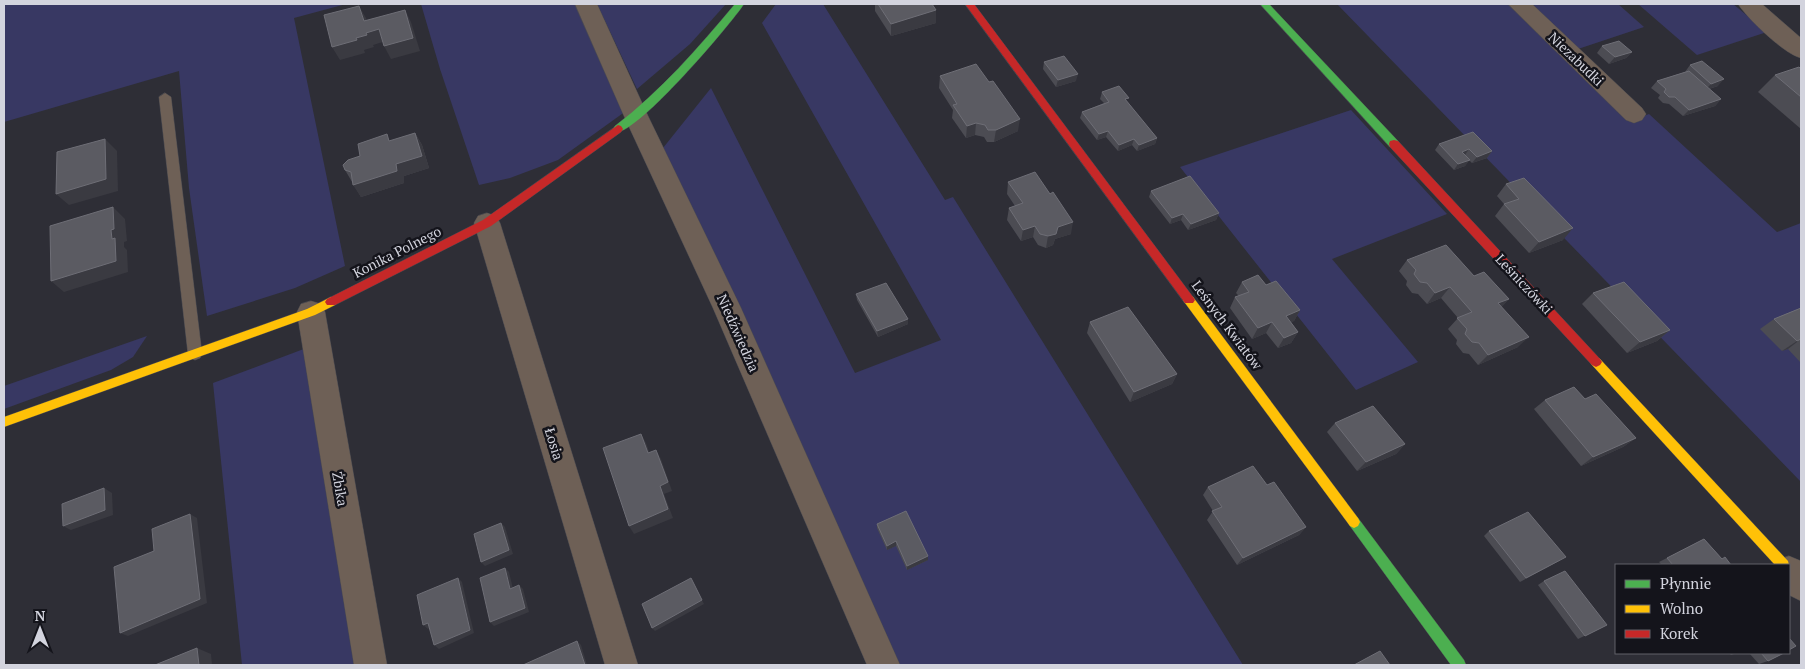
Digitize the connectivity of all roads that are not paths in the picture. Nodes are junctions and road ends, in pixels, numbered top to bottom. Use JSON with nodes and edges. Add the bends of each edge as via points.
{"nodes":[{"id":1,"x":586,"y":4,"type":"edge"},
{"id":2,"x":740,"y":4,"type":"edge"},
{"id":3,"x":969,"y":4,"type":"edge"},
{"id":4,"x":1264,"y":4,"type":"edge"},
{"id":5,"x":1519,"y":4,"type":"edge"},
{"id":6,"x":1749,"y":4,"type":"edge"},
{"id":7,"x":1753,"y":4,"type":"edge"},
{"id":8,"x":1801,"y":27,"type":"edge"},
{"id":9,"x":1801,"y":50,"type":"edge"},
{"id":10,"x":165,"y":96,"type":"dead end"},
{"id":11,"x":1634,"y":114,"type":"dead end"},
{"id":12,"x":636,"y":116,"type":"junction"},
{"id":13,"x":487,"y":222,"type":"junction"},
{"id":14,"x":311,"y":312,"type":"junction"},
{"id":15,"x":195,"y":354,"type":"junction"},
{"id":16,"x":4,"y":422,"type":"edge"},
{"id":17,"x":1782,"y":564,"type":"edge"},
{"id":18,"x":1790,"y":573,"type":"edge"},
{"id":19,"x":1801,"y":585,"type":"edge"},
{"id":20,"x":371,"y":665,"type":"edge"},
{"id":21,"x":622,"y":665,"type":"edge"},
{"id":22,"x":884,"y":665,"type":"edge"},
{"id":23,"x":1459,"y":665,"type":"edge"}],
"edges":[{"from":1,"to":12,"type":"street","name":"Niedźwiedzia"},
{"from":2,"to":12,"type":"street","name":"Konika Polnego","via":[[689,66]]},
{"from":3,"to":23,"type":"street","name":"Leśnych Kwiatów"},
{"from":4,"to":17,"type":"street","name":"Leśniczówki"},
{"from":5,"to":11,"type":"street","name":"Niezabudki"},
{"from":6,"to":9,"type":"street"},
{"from":7,"to":8,"type":"street"},
{"from":10,"to":15,"type":"lane"},
{"from":12,"to":13,"type":"street","name":"Konika Polnego"},
{"from":12,"to":22,"type":"street","name":"Niedźwiedzia","via":[[727,308]]},
{"from":13,"to":14,"type":"street","name":"Konika Polnego"},
{"from":13,"to":21,"type":"street","name":"Łosia"},
{"from":14,"to":15,"type":"street","name":"Konika Polnego"},
{"from":14,"to":20,"type":"street","name":"Żbika"},
{"from":15,"to":16,"type":"street","name":"Konika Polnego"},
{"from":18,"to":19,"type":"street"}]}
